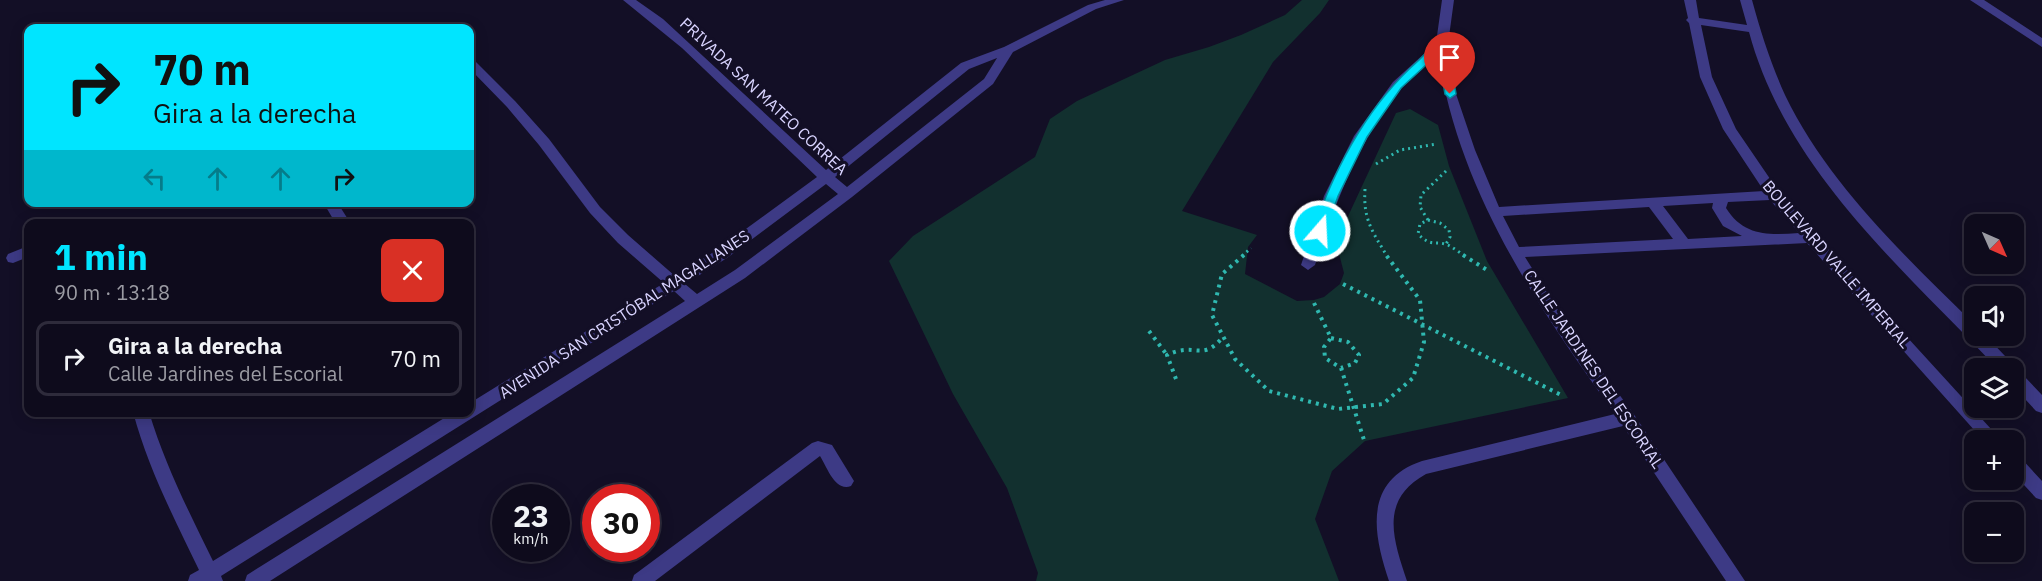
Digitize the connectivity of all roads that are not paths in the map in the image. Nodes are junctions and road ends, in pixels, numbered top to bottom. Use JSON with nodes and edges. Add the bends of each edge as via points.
{"nodes":[{"id":1,"x":629,"y":0,"type":"edge"},
{"id":2,"x":1118,"y":0,"type":"edge"},
{"id":3,"x":1448,"y":0,"type":"edge"},
{"id":4,"x":1690,"y":0,"type":"edge"},
{"id":5,"x":1746,"y":0,"type":"edge"},
{"id":6,"x":1976,"y":0,"type":"edge"},
{"id":7,"x":1692,"y":20,"type":"junction"},
{"id":8,"x":1751,"y":29,"type":"junction"},
{"id":9,"x":2042,"y":43,"type":"edge"},
{"id":10,"x":1442,"y":44,"type":"junction"},
{"id":11,"x":1008,"y":50,"type":"junction"},
{"id":12,"x":474,"y":67,"type":"edge"},
{"id":13,"x":825,"y":178,"type":"junction"},
{"id":14,"x":847,"y":194,"type":"junction"},
{"id":15,"x":1774,"y":195,"type":"junction"},
{"id":16,"x":1722,"y":198,"type":"junction"},
{"id":17,"x":1654,"y":204,"type":"junction"},
{"id":18,"x":1494,"y":212,"type":"junction"},
{"id":19,"x":1810,"y":238,"type":"junction"},
{"id":20,"x":1762,"y":240,"type":"junction"},
{"id":21,"x":1684,"y":244,"type":"junction"},
{"id":22,"x":1515,"y":252,"type":"junction"},
{"id":23,"x":24,"y":253,"type":"edge"},
{"id":24,"x":13,"y":258,"type":"dead end"},
{"id":25,"x":1308,"y":265,"type":"dead end"},
{"id":26,"x":674,"y":284,"type":"junction"},
{"id":27,"x":696,"y":302,"type":"junction"},
{"id":28,"x":1964,"y":324,"type":"edge"},
{"id":29,"x":1986,"y":346,"type":"edge"},
{"id":30,"x":1997,"y":358,"type":"edge"},
{"id":31,"x":2024,"y":387,"type":"edge"},
{"id":32,"x":2042,"y":406,"type":"edge"},
{"id":33,"x":474,"y":407,"type":"edge"},
{"id":34,"x":142,"y":417,"type":"edge"},
{"id":35,"x":458,"y":417,"type":"edge"},
{"id":36,"x":466,"y":417,"type":"edge"},
{"id":37,"x":1627,"y":417,"type":"junction"},
{"id":38,"x":1985,"y":430,"type":"edge"},
{"id":39,"x":483,"y":438,"type":"junction"},
{"id":40,"x":2024,"y":473,"type":"edge"},
{"id":41,"x":844,"y":481,"type":"dead end"},
{"id":42,"x":2042,"y":493,"type":"edge"},
{"id":43,"x":206,"y":578,"type":"edge"},
{"id":44,"x":254,"y":581,"type":"edge"},
{"id":45,"x":640,"y":581,"type":"edge"},
{"id":46,"x":1398,"y":581,"type":"edge"},
{"id":47,"x":1736,"y":581,"type":"edge"}],
"edges":[{"from":1,"to":13,"type":"street","name":"PRIVADA SAN MATEO CORREA","via":[[668,28]]},
{"from":2,"to":11,"type":"street","name":"AVENIDA SAN CRISTÓBAL MAGALLANES","via":[[1092,7]]},
{"from":3,"to":10,"type":"street","name":"CALLE JARDINES DEL ESCORIAL"},
{"from":4,"to":7,"type":"street","name":"BOULEVARD VALLE IMPERIAL"},
{"from":5,"to":8,"type":"street"},
{"from":6,"to":9,"type":"street"},
{"from":7,"to":8,"type":"street"},
{"from":7,"to":15,"type":"street","name":"BOULEVARD VALLE IMPERIAL","via":[[1706,77],[1730,129]]},
{"from":8,"to":28,"type":"street","via":[[1769,78],[1831,178],[1880,240]]},
{"from":10,"to":18,"type":"street","name":"CALLE JARDINES DEL ESCORIAL","via":[[1450,94]]},
{"from":10,"to":25,"type":"street","via":[[1397,85],[1361,136],[1331,196]]},
{"from":11,"to":13,"type":"street","name":"AVENIDA SAN CRISTÓBAL MAGALLANES","via":[[965,66]]},
{"from":11,"to":14,"type":"street","name":"AVENIDA SAN CRISTÓBAL MAGALLANES","via":[[988,81]]},
{"from":12,"to":26,"type":"street","via":[[544,142],[595,210]]},
{"from":13,"to":14,"type":"street","name":"PRIVADA SAN MATEO CORREA"},
{"from":13,"to":26,"type":"street","name":"AVENIDA SAN CRISTÓBAL MAGALLANES","via":[[722,254]]},
{"from":14,"to":27,"type":"street","name":"AVENIDA SAN CRISTÓBAL MAGALLANES"},
{"from":15,"to":16,"type":"street"},
{"from":15,"to":19,"type":"street","name":"BOULEVARD VALLE IMPERIAL"},
{"from":16,"to":17,"type":"street"},
{"from":16,"to":20,"type":"street","via":[[1719,208],[1728,223]]},
{"from":17,"to":18,"type":"street"},
{"from":17,"to":21,"type":"street"},
{"from":18,"to":22,"type":"street","name":"CALLE JARDINES DEL ESCORIAL"},
{"from":19,"to":20,"type":"street"},
{"from":19,"to":38,"type":"street","name":"BOULEVARD VALLE IMPERIAL"},
{"from":20,"to":21,"type":"street"},
{"from":21,"to":22,"type":"street"},
{"from":22,"to":37,"type":"street","name":"CALLE JARDINES DEL ESCORIAL","via":[[1563,330]]},
{"from":23,"to":24,"type":"street"},
{"from":26,"to":27,"type":"street"},
{"from":26,"to":33,"type":"street","name":"AVENIDA SAN CRISTÓBAL MAGALLANES"},
{"from":27,"to":39,"type":"street","name":"AVENIDA SAN CRISTÓBAL MAGALLANES"},
{"from":29,"to":30,"type":"street"},
{"from":31,"to":32,"type":"street"},
{"from":34,"to":43,"type":"street"},
{"from":35,"to":43,"type":"street","name":"AVENIDA SAN CRISTÓBAL MAGALLANES"},
{"from":36,"to":39,"type":"street"},
{"from":37,"to":46,"type":"street","via":[[1422,468],[1399,483],[1384,509],[1383,526]]},
{"from":37,"to":47,"type":"street","name":"CALLE JARDINES DEL ESCORIAL"},
{"from":39,"to":44,"type":"street","name":"AVENIDA SAN CRISTÓBAL MAGALLANES"},
{"from":40,"to":42,"type":"street"},
{"from":41,"to":45,"type":"street","via":[[826,450],[818,448]]}]}
